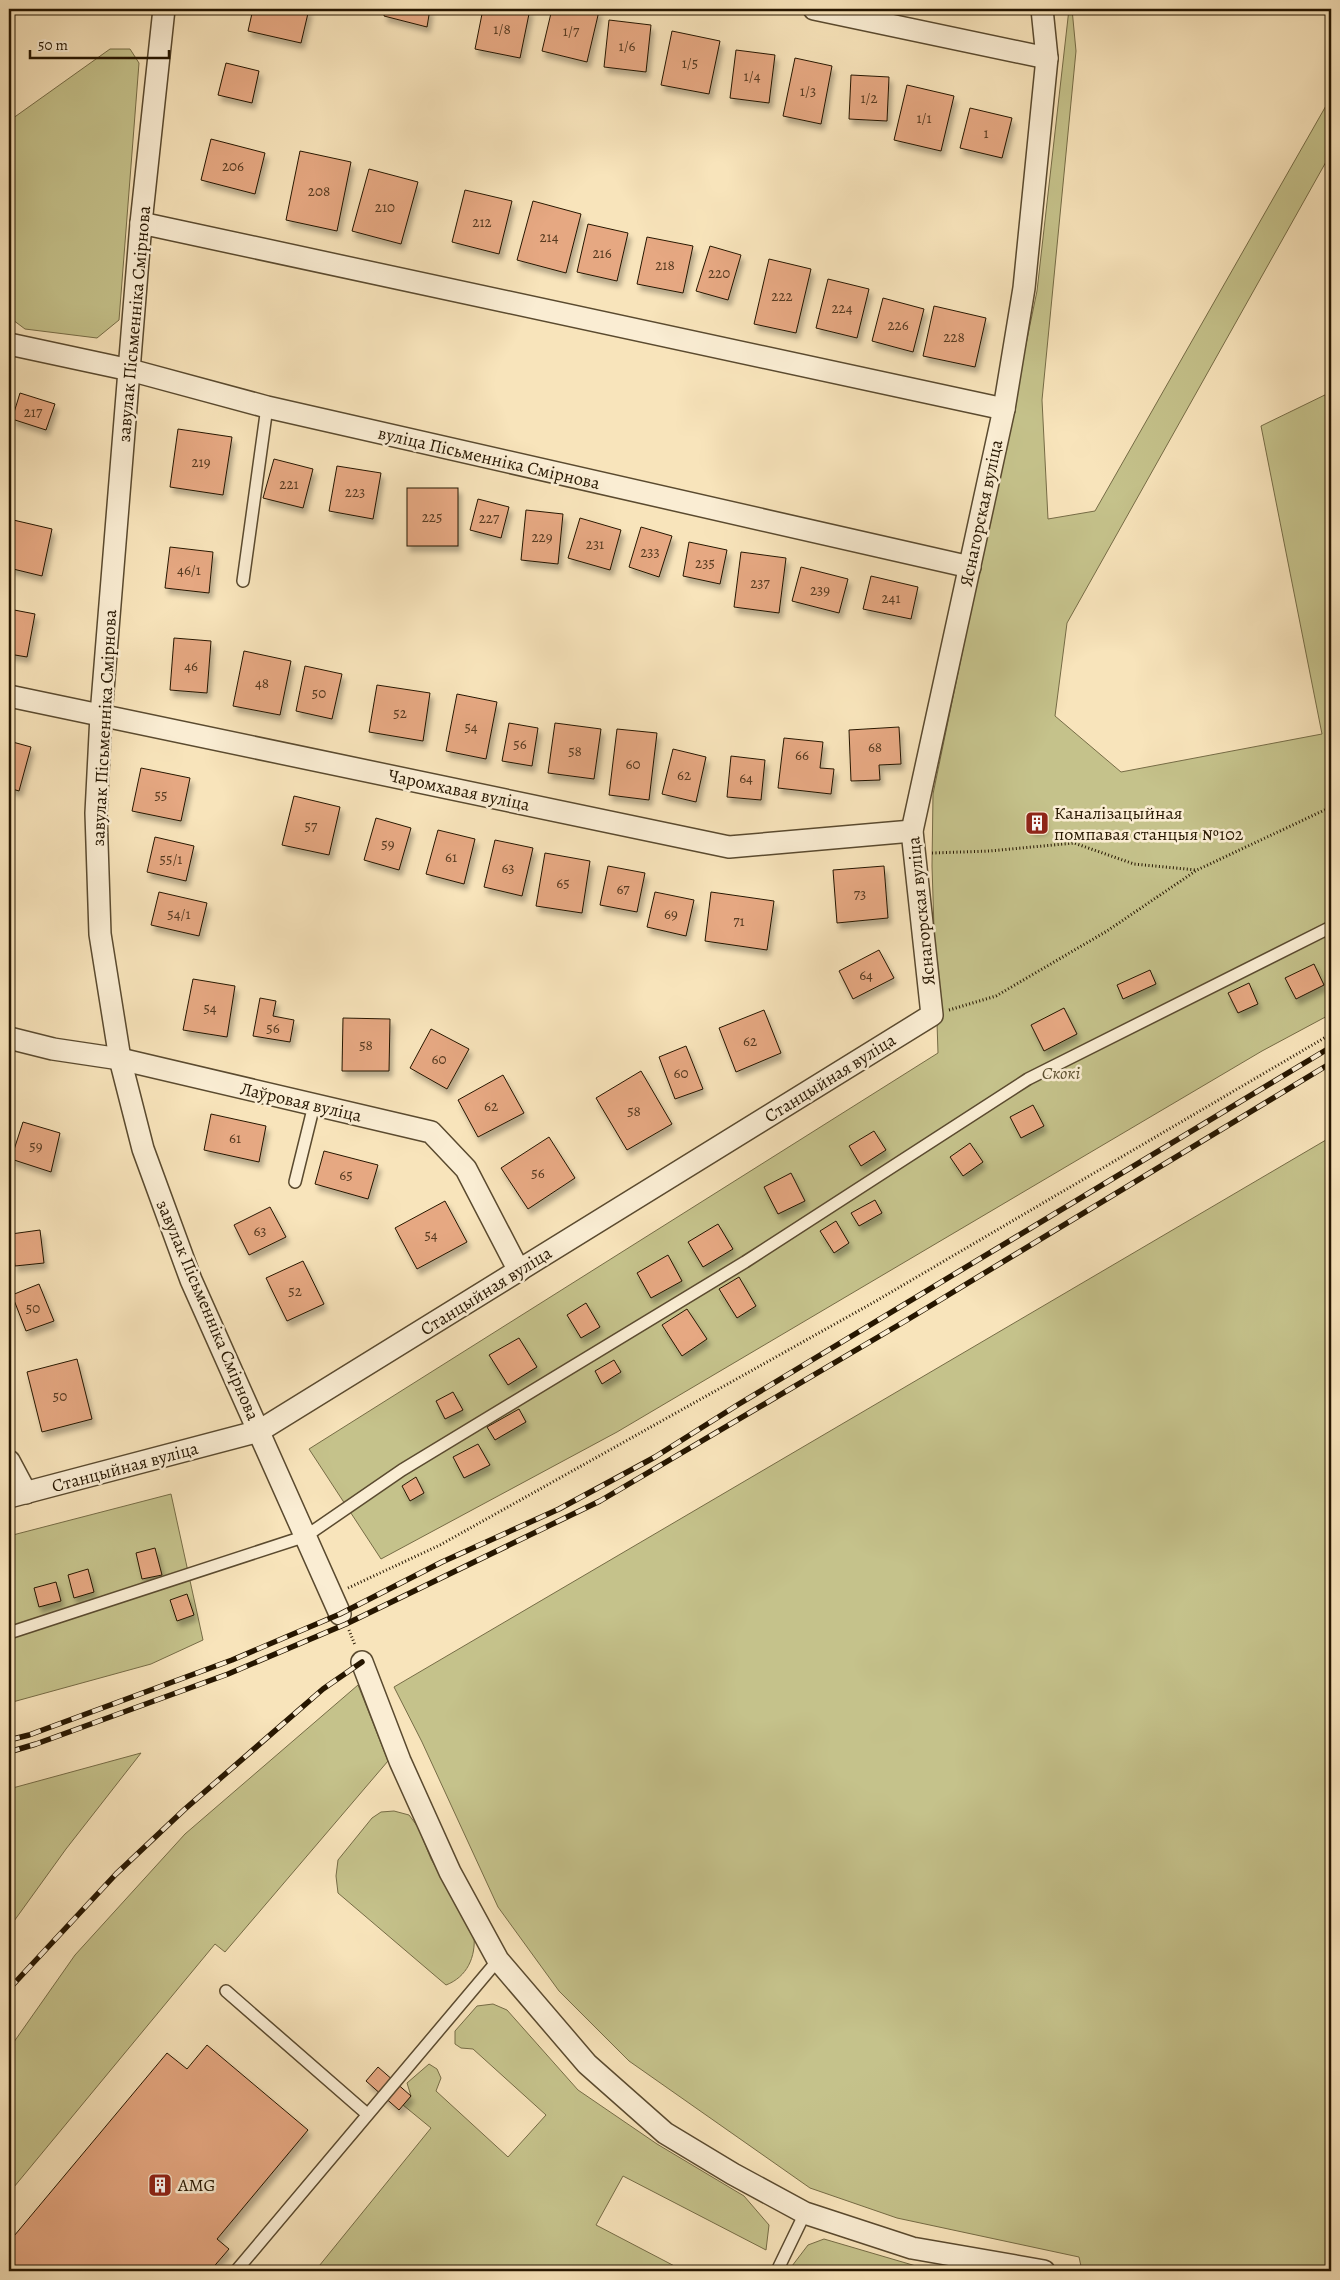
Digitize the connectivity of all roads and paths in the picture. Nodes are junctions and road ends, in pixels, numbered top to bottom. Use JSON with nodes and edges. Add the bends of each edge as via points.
{"nodes":[{"id":1,"x":164,"y":9,"type":"edge"},
{"id":2,"x":814,"y":9,"type":"edge"},
{"id":3,"x":1042,"y":9,"type":"edge"},
{"id":4,"x":1047,"y":58,"type":"junction"},
{"id":5,"x":141,"y":223,"type":"junction"},
{"id":6,"x":9,"y":344,"type":"edge"},
{"id":7,"x":130,"y":370,"type":"junction"},
{"id":8,"x":267,"y":407,"type":"junction"},
{"id":9,"x":1004,"y":409,"type":"junction"},
{"id":10,"x":970,"y":567,"type":"junction"},
{"id":11,"x":243,"y":581,"type":"dead end"},
{"id":12,"x":9,"y":696,"type":"edge"},
{"id":13,"x":101,"y":715,"type":"junction"},
{"id":14,"x":1331,"y":807,"type":"edge"},
{"id":15,"x":912,"y":831,"type":"junction"},
{"id":16,"x":914,"y":854,"type":"junction"},
{"id":17,"x":1197,"y":870,"type":"junction"},
{"id":18,"x":1331,"y":927,"type":"edge"},
{"id":19,"x":932,"y":1015,"type":"junction"},
{"id":20,"x":1331,"y":1034,"type":"edge"},
{"id":21,"x":9,"y":1038,"type":"edge"},
{"id":22,"x":120,"y":1059,"type":"junction"},
{"id":23,"x":314,"y":1105,"type":"junction"},
{"id":24,"x":295,"y":1182,"type":"dead end"},
{"id":25,"x":520,"y":1270,"type":"junction"},
{"id":26,"x":259,"y":1431,"type":"junction"},
{"id":27,"x":9,"y":1461,"type":"edge"},
{"id":28,"x":18,"y":1495,"type":"edge"},
{"id":29,"x":306,"y":1536,"type":"junction"},
{"id":30,"x":336,"y":1605,"type":"junction"},
{"id":31,"x":9,"y":1633,"type":"edge"},
{"id":32,"x":362,"y":1662,"type":"joint"},
{"id":33,"x":498,"y":1960,"type":"junction"},
{"id":34,"x":226,"y":1991,"type":"dead end"},
{"id":35,"x":368,"y":2114,"type":"junction"},
{"id":36,"x":805,"y":2214,"type":"junction"},
{"id":37,"x":236,"y":2271,"type":"edge"},
{"id":38,"x":777,"y":2271,"type":"edge"},
{"id":39,"x":1044,"y":2271,"type":"edge"}],
"edges":[{"from":1,"to":5,"type":"street","name":"завулак Пісьменніка Смірнова"},
{"from":2,"to":4,"type":"street"},
{"from":3,"to":4,"type":"street","name":"Яснагорская вуліца"},
{"from":4,"to":9,"type":"street","name":"Яснагорская вуліца","via":[[1024,288]]},
{"from":5,"to":7,"type":"street","name":"завулак Пісьменніка Смірнова"},
{"from":5,"to":9,"type":"street"},
{"from":6,"to":7,"type":"street","name":"вуліца Пісьменніка Смірнова"},
{"from":7,"to":8,"type":"street","name":"вуліца Пісьменніка Смірнова"},
{"from":7,"to":13,"type":"street","name":"завулак Пісьменніка Смірнова"},
{"from":8,"to":10,"type":"street","name":"вуліца Пісьменніка Смірнова"},
{"from":8,"to":11,"type":"lane"},
{"from":9,"to":10,"type":"street","name":"Яснагорская вуліца"},
{"from":10,"to":15,"type":"street","name":"Яснагорская вуліца"},
{"from":12,"to":13,"type":"street","name":"Чаромхавая вуліца"},
{"from":13,"to":15,"type":"street","name":"Чаромхавая вуліца","via":[[729,847]]},
{"from":13,"to":22,"type":"street","name":"завулак Пісьменніка Смірнова","via":[[96,813],[100,934]]},
{"from":14,"to":17,"type":"path"},
{"from":15,"to":16,"type":"street","name":"Яснагорская вуліца"},
{"from":16,"to":17,"type":"path","via":[[1074,843],[1134,864]]},
{"from":16,"to":19,"type":"street","name":"Яснагорская вуліца"},
{"from":17,"to":19,"type":"path","via":[[1107,931],[996,996]]},
{"from":18,"to":29,"type":"lane","via":[[1028,1078],[745,1262],[402,1470]]},
{"from":19,"to":25,"type":"street","name":"Станцыйная вуліца"},
{"from":20,"to":30,"type":"path","via":[[876,1301]]},
{"from":21,"to":22,"type":"street","name":"Лаўровая вуліца","via":[[53,1049]]},
{"from":22,"to":23,"type":"street","name":"Лаўровая вуліца"},
{"from":22,"to":26,"type":"street","name":"завулак Пісьменніка Смірнова","via":[[143,1149],[191,1280]]},
{"from":23,"to":24,"type":"lane"},
{"from":23,"to":25,"type":"street","name":"Лаўровая вуліца","via":[[431,1132],[466,1169]]},
{"from":25,"to":26,"type":"street","name":"Станцыйная вуліца"},
{"from":26,"to":28,"type":"street","name":"Станцыйная вуліца"},
{"from":26,"to":29,"type":"street","name":"завулак Пісьменніка Смірнова"},
{"from":27,"to":28,"type":"street"},
{"from":29,"to":30,"type":"street","name":"завулак Пісьменніка Смірнова"},
{"from":29,"to":31,"type":"lane"},
{"from":30,"to":32,"type":"path"},
{"from":32,"to":33,"type":"street","via":[[400,1761],[450,1872]]},
{"from":33,"to":35,"type":"lane"},
{"from":33,"to":36,"type":"street","via":[[587,2064],[665,2133]]},
{"from":34,"to":35,"type":"lane"},
{"from":35,"to":37,"type":"lane"},
{"from":36,"to":38,"type":"lane"},
{"from":36,"to":39,"type":"street","via":[[912,2248]]}]}
